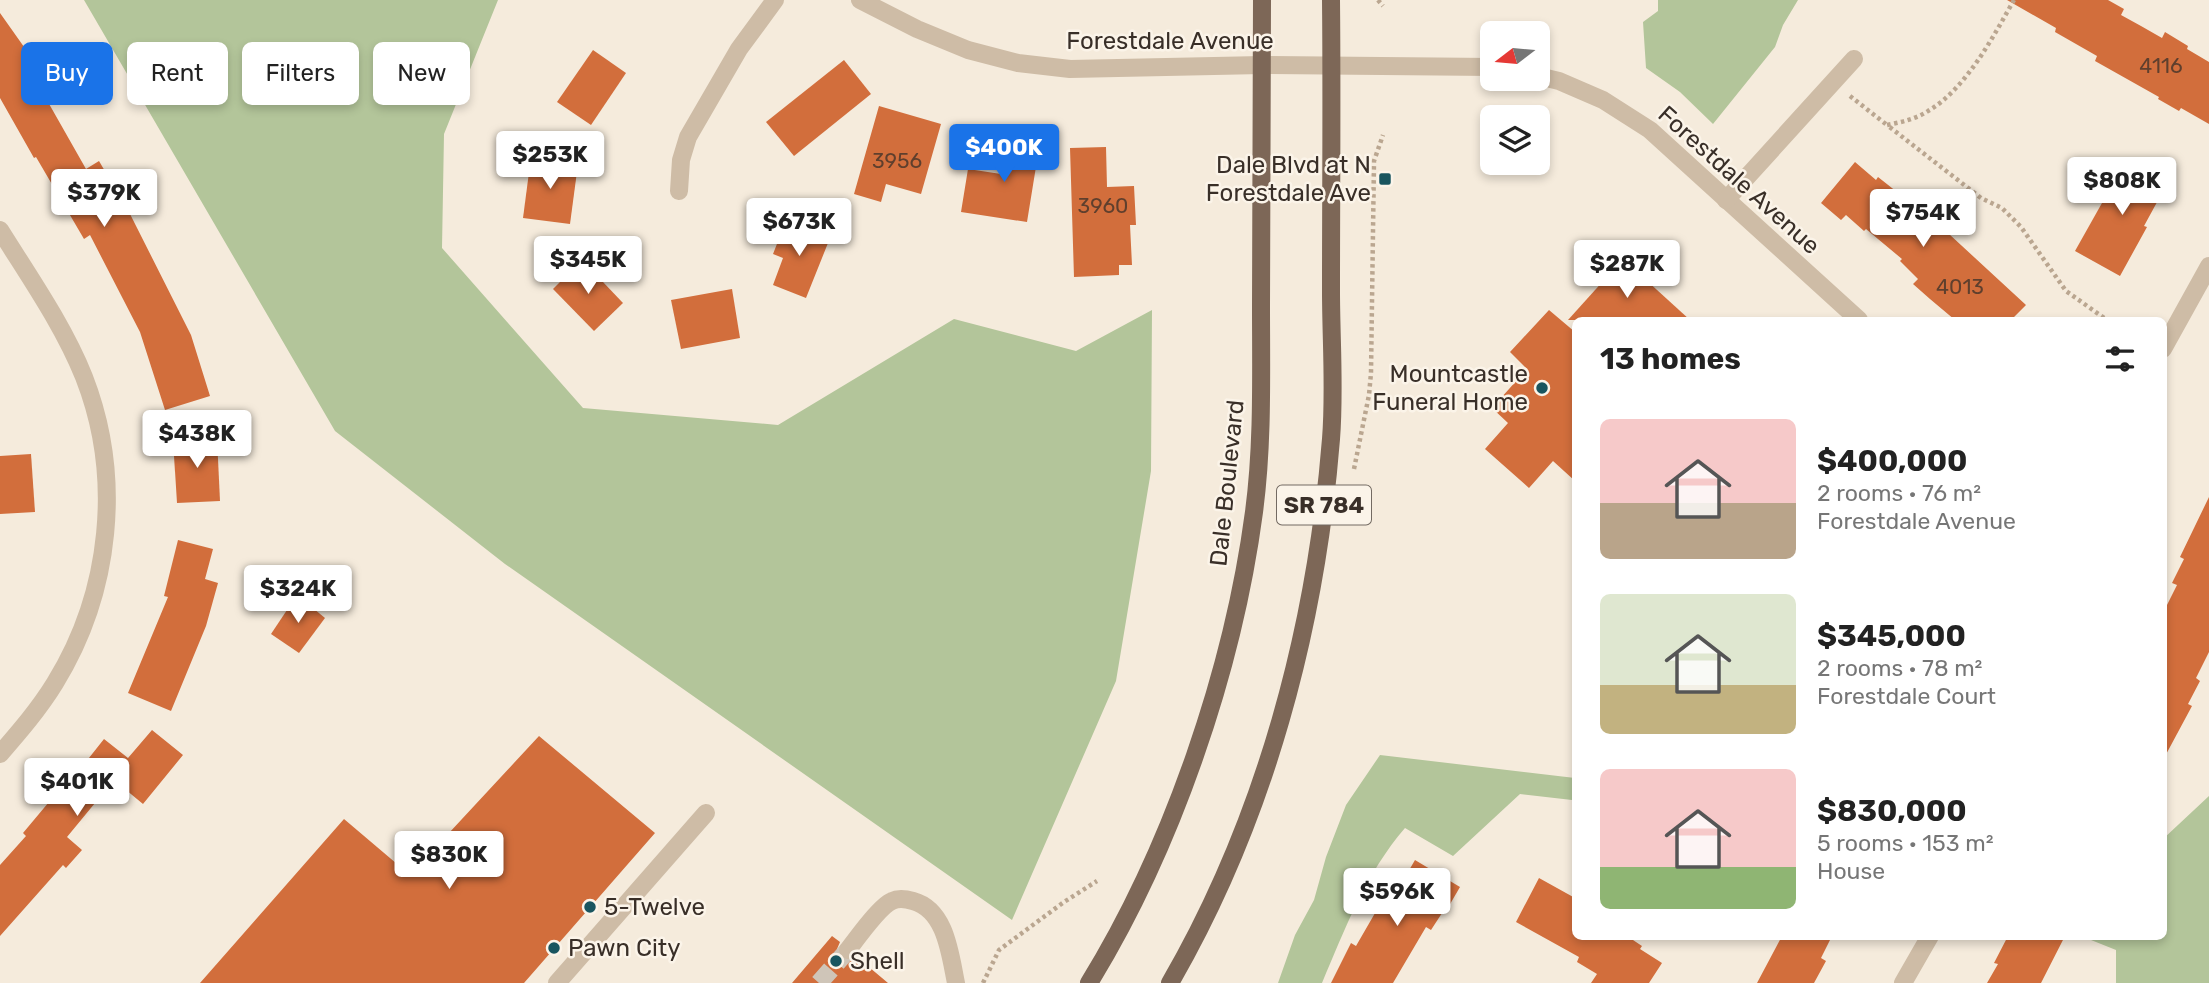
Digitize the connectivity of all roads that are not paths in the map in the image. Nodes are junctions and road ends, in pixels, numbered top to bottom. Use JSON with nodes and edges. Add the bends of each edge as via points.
{"nodes":[{"id":1,"x":775,"y":0,"type":"edge"},
{"id":2,"x":860,"y":0,"type":"edge"},
{"id":3,"x":1262,"y":0,"type":"edge"},
{"id":4,"x":1331,"y":0,"type":"edge"},
{"id":5,"x":1854,"y":59,"type":"dead end"},
{"id":6,"x":1262,"y":65,"type":"junction"},
{"id":7,"x":1331,"y":65,"type":"junction"},
{"id":8,"x":1480,"y":67,"type":"edge"},
{"id":9,"x":1550,"y":79,"type":"edge"},
{"id":10,"x":679,"y":191,"type":"dead end"},
{"id":11,"x":1726,"y":200,"type":"junction"},
{"id":12,"x":0,"y":230,"type":"edge"},
{"id":13,"x":2209,"y":266,"type":"edge"},
{"id":14,"x":1856,"y":317,"type":"edge"},
{"id":15,"x":2167,"y":342,"type":"edge"},
{"id":16,"x":0,"y":754,"type":"edge"},
{"id":17,"x":706,"y":813,"type":"dead end"},
{"id":18,"x":1928,"y":940,"type":"edge"},
{"id":19,"x":848,"y":950,"type":"tunnel mouth"},
{"id":20,"x":557,"y":983,"type":"edge"},
{"id":21,"x":956,"y":983,"type":"edge"},
{"id":22,"x":1089,"y":983,"type":"edge"},
{"id":23,"x":1170,"y":983,"type":"edge"},
{"id":24,"x":1903,"y":983,"type":"edge"}],
"edges":[{"from":1,"to":10,"type":"street","via":[[739,49],[688,137]]},
{"from":2,"to":6,"type":"street","name":"Forestdale Avenue","via":[[968,50],[1018,63],[1070,69]]},
{"from":3,"to":6,"type":"main road","name":"Dale Boulevard","number":"SR 784"},
{"from":4,"to":7,"type":"main road","number":"SR 784"},
{"from":5,"to":11,"type":"street"},
{"from":6,"to":7,"type":"street","name":"Forestdale Avenue"},
{"from":6,"to":22,"type":"main road","name":"Dale Boulevard","number":"SR 784","via":[[1261,429],[1254,511],[1240,592],[1213,696],[1181,792],[1145,878]]},
{"from":7,"to":8,"type":"street","name":"Forestdale Avenue"},
{"from":7,"to":23,"type":"main road","number":"SR 784","via":[[1331,436],[1322,528],[1306,615],[1261,785],[1223,878]]},
{"from":9,"to":11,"type":"street","name":"Forestdale Avenue","via":[[1603,100],[1650,130]]},
{"from":11,"to":14,"type":"street","name":"Forestdale Avenue"},
{"from":12,"to":16,"type":"street","via":[[64,333],[85,379],[101,437],[107,496],[105,546],[80,636],[33,716]]},
{"from":13,"to":15,"type":"street"},
{"from":17,"to":20,"type":"street"},
{"from":18,"to":24,"type":"street"},
{"from":19,"to":21,"type":"street","via":[[883,907],[905,898],[933,912],[944,933]]}]}
